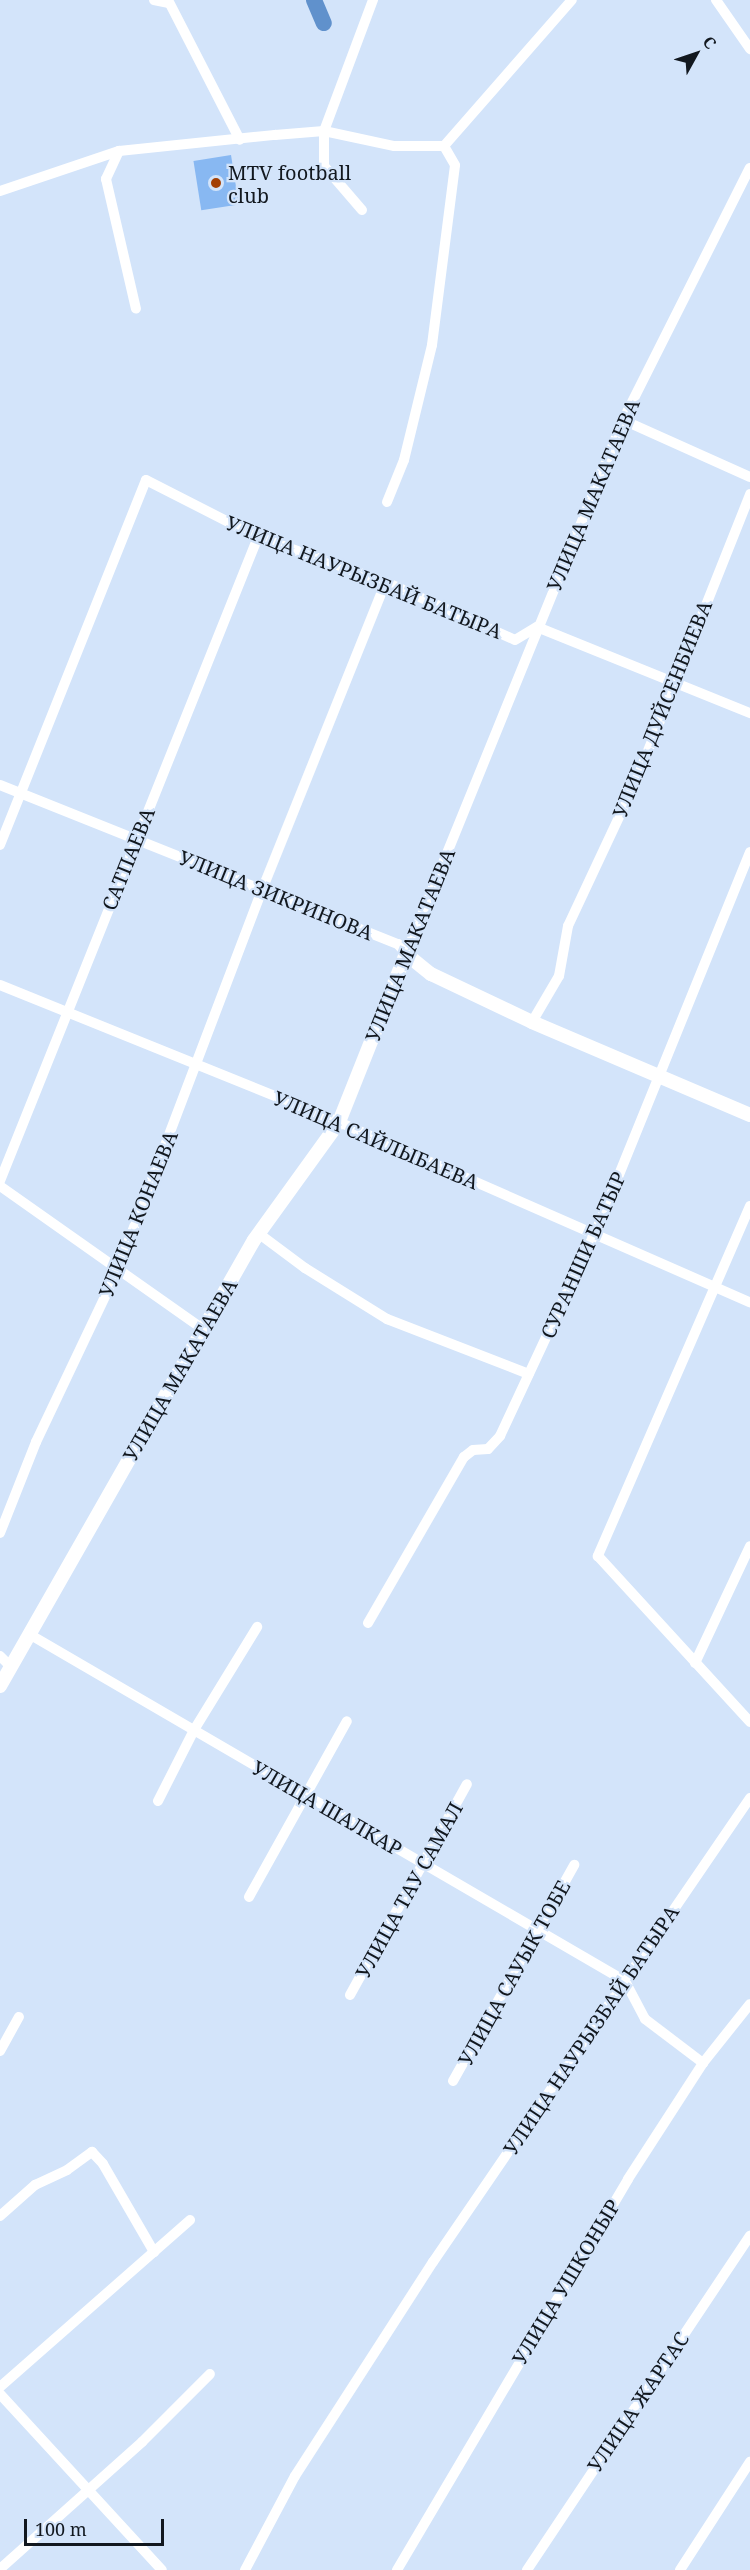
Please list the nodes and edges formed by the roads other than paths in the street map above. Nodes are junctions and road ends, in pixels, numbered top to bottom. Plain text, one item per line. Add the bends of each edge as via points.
1 (154, 0) edge
2 (374, 0) edge
3 (572, 0) edge
4 (716, 0) edge
5 (168, 1) edge
6 (750, 49) edge
7 (324, 131) junction
8 (240, 140) junction
9 (444, 146) junction
10 (119, 152) junction
11 (750, 168) edge
12 (0, 191) edge
13 (362, 210) dead end
14 (136, 309) dead end
15 (623, 420) junction
16 (750, 477) edge
17 (750, 494) edge
18 (387, 502) dead end
19 (258, 537) junction
20 (386, 582) junction
21 (537, 627) junction
22 (675, 682) junction
23 (750, 713) edge
24 (0, 785) edge
25 (23, 794) junction
26 (136, 839) junction
27 (0, 845) edge
28 (750, 852) edge
29 (262, 890) junction
30 (406, 954) junction
31 (0, 985) edge
32 (67, 1014) junction
33 (532, 1022) junction
34 (198, 1066) junction
35 (659, 1076) junction
36 (750, 1115) edge
37 (339, 1122) junction
38 (0, 1181) edge
39 (0, 1186) edge
40 (750, 1206) edge
41 (258, 1233) junction
42 (593, 1235) junction
43 (118, 1269) junction
44 (715, 1286) junction
45 (750, 1302) edge
46 (203, 1329) junction
47 (529, 1374) junction
48 (0, 1533) edge
49 (750, 1546) edge
50 (368, 1623) dead end
51 (257, 1627) dead end
52 (29, 1634) junction
53 (0, 1656) edge
54 (695, 1663) junction
55 (11, 1667) junction
56 (0, 1686) edge
57 (347, 1721) dead end
58 (750, 1722) edge
59 (194, 1730) junction
60 (467, 1784) dead end
61 (306, 1796) junction
62 (750, 1798) edge
63 (158, 1801) dead end
64 (422, 1864) junction
65 (574, 1865) dead end
66 (249, 1897) dead end
67 (535, 1930) junction
68 (625, 1981) junction
69 (350, 1995) dead end
70 (750, 2004) edge
71 (19, 2017) dead end
72 (0, 2050) edge
73 (704, 2063) junction
74 (453, 2082) dead end
75 (0, 2216) edge
76 (190, 2220) dead end
77 (750, 2235) edge
78 (154, 2252) junction
79 (210, 2374) dead end
80 (0, 2386) edge
81 (0, 2394) edge
82 (750, 2462) edge
83 (86, 2490) junction
84 (685, 2568) edge
85 (0, 2569) edge
86 (162, 2570) edge
87 (245, 2570) edge
88 (397, 2570) edge
89 (527, 2570) edge

1 - 5 street
2 - 7 street
3 - 9 street
4 - 6 street
5 - 8 street
7 - 8 street
7 - 9 street via 394,146
7 - 13 street via 324,166
8 - 10 street
9 - 18 street via 455,165 432,345 404,460
10 - 12 street
10 - 14 street via 106,179
11 - 15 street, УЛИЦА МАКАТАЕВА
15 - 16 street
15 - 21 street, УЛИЦА МАКАТАЕВА
17 - 22 street, УЛИЦА ДУЙСЕНБИЕВА
19 - 20 street, УЛИЦА НАУРЫЗБАЙ БАТЫРА
19 - 25 street, УЛИЦА НАУРЫЗБАЙ БАТЫРА via 146,480
19 - 26 street, САТПАЕВА
20 - 21 street, УЛИЦА НАУРЫЗБАЙ БАТЫРА via 515,640
20 - 29 street, УЛИЦА КОНАЕВА
21 - 22 street
21 - 30 street, УЛИЦА МАКАТАЕВА
22 - 23 street
22 - 33 street, УЛИЦА ДУЙСЕНБИЕВА via 636,781 568,926 559,976
24 - 25 street, УЛИЦА ЗИКРИНОВА
25 - 26 street, УЛИЦА ЗИКРИНОВА
25 - 27 street
26 - 29 street, УЛИЦА ЗИКРИНОВА
26 - 32 street, САТПАЕВА
28 - 35 street, СУРАНШИ БАТЫР
29 - 30 street, УЛИЦА ЗИКРИНОВА via 399,944
29 - 34 street, УЛИЦА КОНАЕВА
30 - 33 street, УЛИЦА ЗИКРИНОВА via 431,974
30 - 37 street, УЛИЦА МАКАТАЕВА
31 - 32 street, УЛИЦА САЙЛЫБАЕВА
32 - 34 street, УЛИЦА САЙЛЫБАЕВА
32 - 38 street, САТПАЕВА
33 - 35 street, УЛИЦА ЗИКРИНОВА
34 - 37 street, УЛИЦА САЙЛЫБАЕВА
34 - 43 street, УЛИЦА КОНАЕВА
35 - 36 street, УЛИЦА ЗИКРИНОВА
35 - 42 street, СУРАНШИ БАТЫР
37 - 41 street, УЛИЦА МАКАТАЕВА
37 - 42 street, УЛИЦА САЙЛЫБАЕВА
39 - 43 street
40 - 44 street
41 - 46 street, УЛИЦА МАКАТАЕВА
41 - 47 street via 305,1268 387,1319
42 - 44 street, УЛИЦА САЙЛЫБАЕВА
42 - 47 street, СУРАНШИ БАТЫР
43 - 46 street
43 - 48 street, УЛИЦА КОНАЕВА via 36,1442
44 - 45 street, УЛИЦА САЙЛЫБАЕВА
44 - 54 street via 598,1556
46 - 52 street, УЛИЦА МАКАТАЕВА
47 - 50 street, СУРАНШИ БАТЫР via 495,1443 468,1453 457,1468
49 - 54 street
51 - 59 street
52 - 55 street, УЛИЦА МАКАТАЕВА
52 - 59 street, УЛИЦА ШАЛКАР
53 - 55 street
54 - 58 street
55 - 56 street, УЛИЦА МАКАТАЕВА
57 - 61 street
59 - 61 street, УЛИЦА ШАЛКАР
59 - 63 street
60 - 64 street, УЛИЦА ТАУ САМАЛ
61 - 64 street, УЛИЦА ШАЛКАР
61 - 66 street
62 - 68 street, УЛИЦА НАУРЫЗБАЙ БАТЫРА
64 - 67 street, УЛИЦА ШАЛКАР
64 - 69 street, УЛИЦА ТАУ САМАЛ
65 - 67 street, УЛИЦА САУЫК ТОБЕ
67 - 68 street, УЛИЦА ШАЛКАР
67 - 74 street, УЛИЦА САУЫК ТОБЕ
68 - 73 street via 645,2019
68 - 87 street, УЛИЦА НАУРЫЗБАЙ БАТЫРА via 433,2262 295,2476
70 - 73 street, УЛИЦА УШКОНЫР
71 - 72 street
73 - 88 street, УЛИЦА УШКОНЫР via 628,2179
75 - 78 street via 35,2185 67,2170 92,2152 103,2164
76 - 78 street
77 - 89 street, УЛИЦА ЖАРТАС
78 - 80 street
79 - 83 street via 142,2442
81 - 83 street
82 - 84 street
83 - 85 street
83 - 86 street

